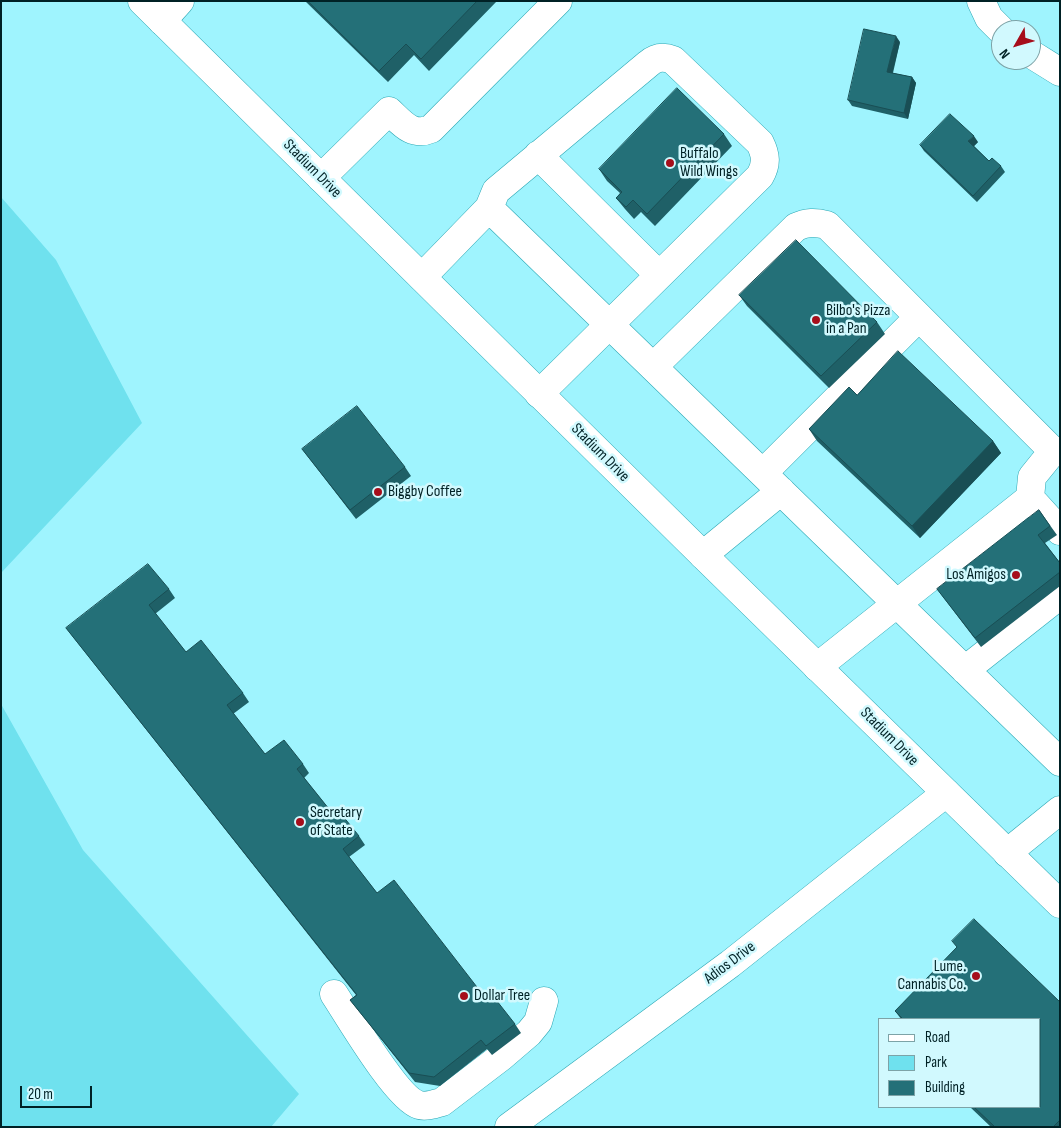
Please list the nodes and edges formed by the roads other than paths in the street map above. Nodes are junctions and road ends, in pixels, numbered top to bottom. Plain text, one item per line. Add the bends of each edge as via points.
1 (142, 1) edge
2 (180, 1) edge
3 (558, 1) edge
4 (981, 1) edge
5 (991, 20) edge
6 (162, 21) junction
7 (1041, 60) edge
8 (1060, 72) edge
9 (538, 155) junction
10 (321, 178) junction
11 (490, 208) junction
12 (660, 274) junction
13 (422, 277) junction
14 (920, 317) junction
15 (609, 324) junction
16 (653, 368) junction
17 (539, 394) junction
18 (1056, 451) edge
19 (772, 482) junction
20 (1030, 498) junction
21 (1060, 531) edge
22 (703, 555) junction
23 (1060, 595) edge
24 (897, 603) junction
25 (817, 667) junction
26 (965, 670) junction
27 (1060, 762) edge
28 (946, 794) junction
29 (1060, 810) edge
30 (1007, 853) junction
31 (1060, 904) edge
32 (334, 994) dead end
33 (544, 1001) dead end
34 (509, 1127) edge

1 - 6 main road, Stadium Drive
2 - 6 main road
3 - 10 main road via 431,128 422,132 412,131 389,112
4 - 5 main road
6 - 10 main road, Stadium Drive
7 - 8 main road
9 - 11 main road via 496,191
9 - 12 main road
9 - 12 main road via 654,59 661,57 673,60 760,143 766,163 760,176
10 - 13 main road, Stadium Drive
11 - 13 main road
11 - 15 main road
12 - 15 main road
13 - 17 main road, Stadium Drive
14 - 16 main road via 827,225 805,223 796,227
14 - 18 main road
14 - 19 main road
15 - 16 main road
15 - 17 main road
16 - 19 main road
17 - 22 main road, Stadium Drive
18 - 20 main road via 1032,477
19 - 22 main road
19 - 24 main road
20 - 21 main road
20 - 24 main road
22 - 25 main road, Stadium Drive
23 - 26 main road
24 - 25 main road
24 - 26 main road
25 - 28 main road, Stadium Drive
26 - 27 main road
28 - 30 main road, Stadium Drive
28 - 34 main road, Adios Drive via 730,964
29 - 30 main road
30 - 31 main road, Stadium Drive
32 - 33 main road via 372,1054 397,1086 418,1105 442,1102 501,1057 538,1022

